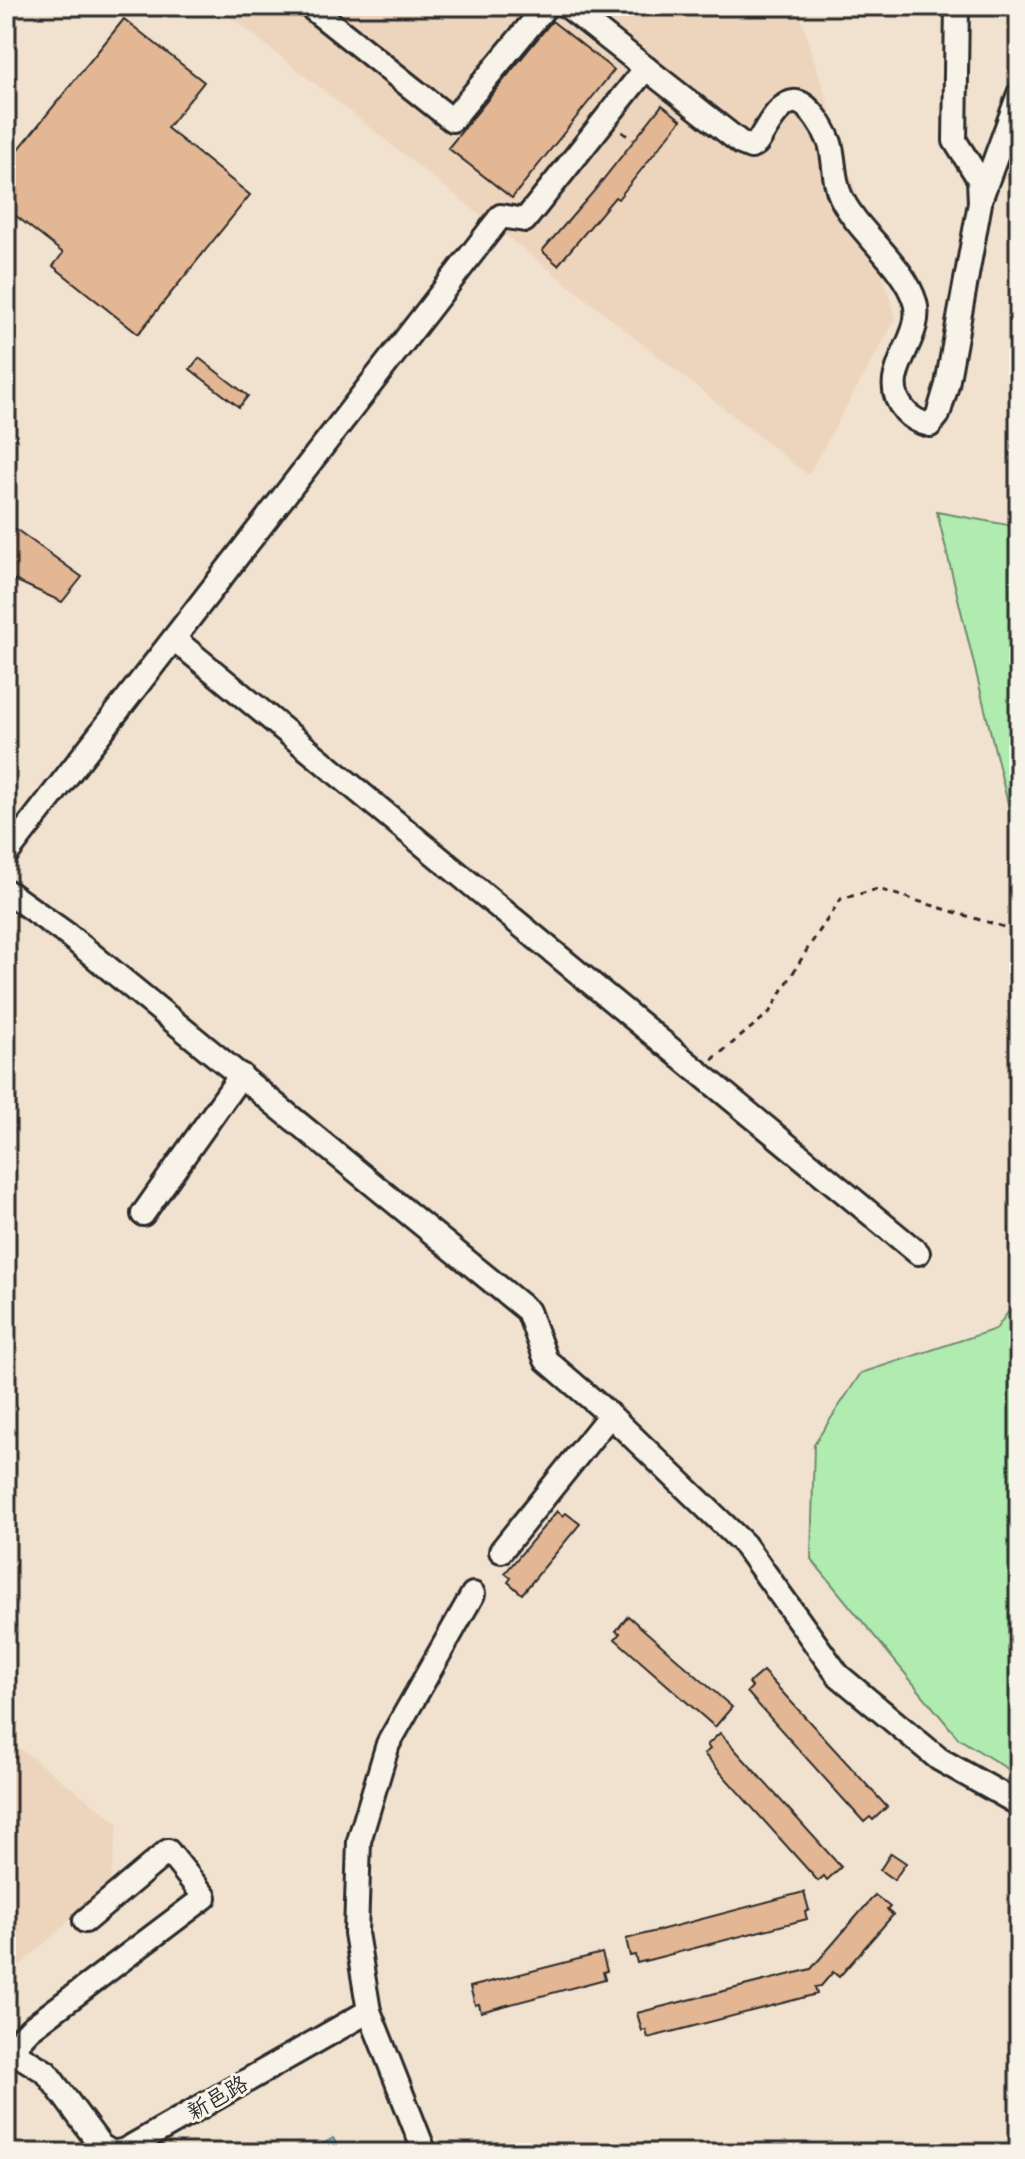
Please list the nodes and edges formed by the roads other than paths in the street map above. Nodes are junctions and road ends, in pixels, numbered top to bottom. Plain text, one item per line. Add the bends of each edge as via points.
1 (309, 6) edge
2 (546, 6) edge
3 (567, 6) edge
4 (957, 6) edge
5 (646, 68) junction
6 (1019, 94) edge
7 (980, 200) junction
8 (174, 639) junction
9 (6, 855) edge
10 (6, 891) edge
11 (241, 1075) junction
12 (143, 1214) dead end
13 (918, 1253) dead end
14 (610, 1415) junction
15 (501, 1551) dead end
16 (473, 1594) dead end
17 (1019, 1804) edge
18 (85, 1921) dead end
19 (369, 2011) junction
20 (8, 2050) edge
21 (425, 2153) edge

1 - 2 street via 452,120
3 - 5 street
4 - 7 street via 955,141 979,179
5 - 7 street via 751,147 785,103 803,104 814,116 830,143 840,196 915,303 912,332 893,386 897,402 920,423 930,425 936,418 947,385
5 - 8 street via 525,220 501,216
6 - 7 street
8 - 9 street
8 - 13 street
10 - 11 street
11 - 12 street
11 - 14 street via 528,1311 546,1360
14 - 15 street
14 - 17 street via 744,1544 838,1675 939,1759
16 - 19 street via 388,1744 359,1841 356,1933
18 - 20 street via 168,1851 205,1897
19 - 20 street, 新邑路 via 113,2153 101,2146 46,2072
19 - 21 street

